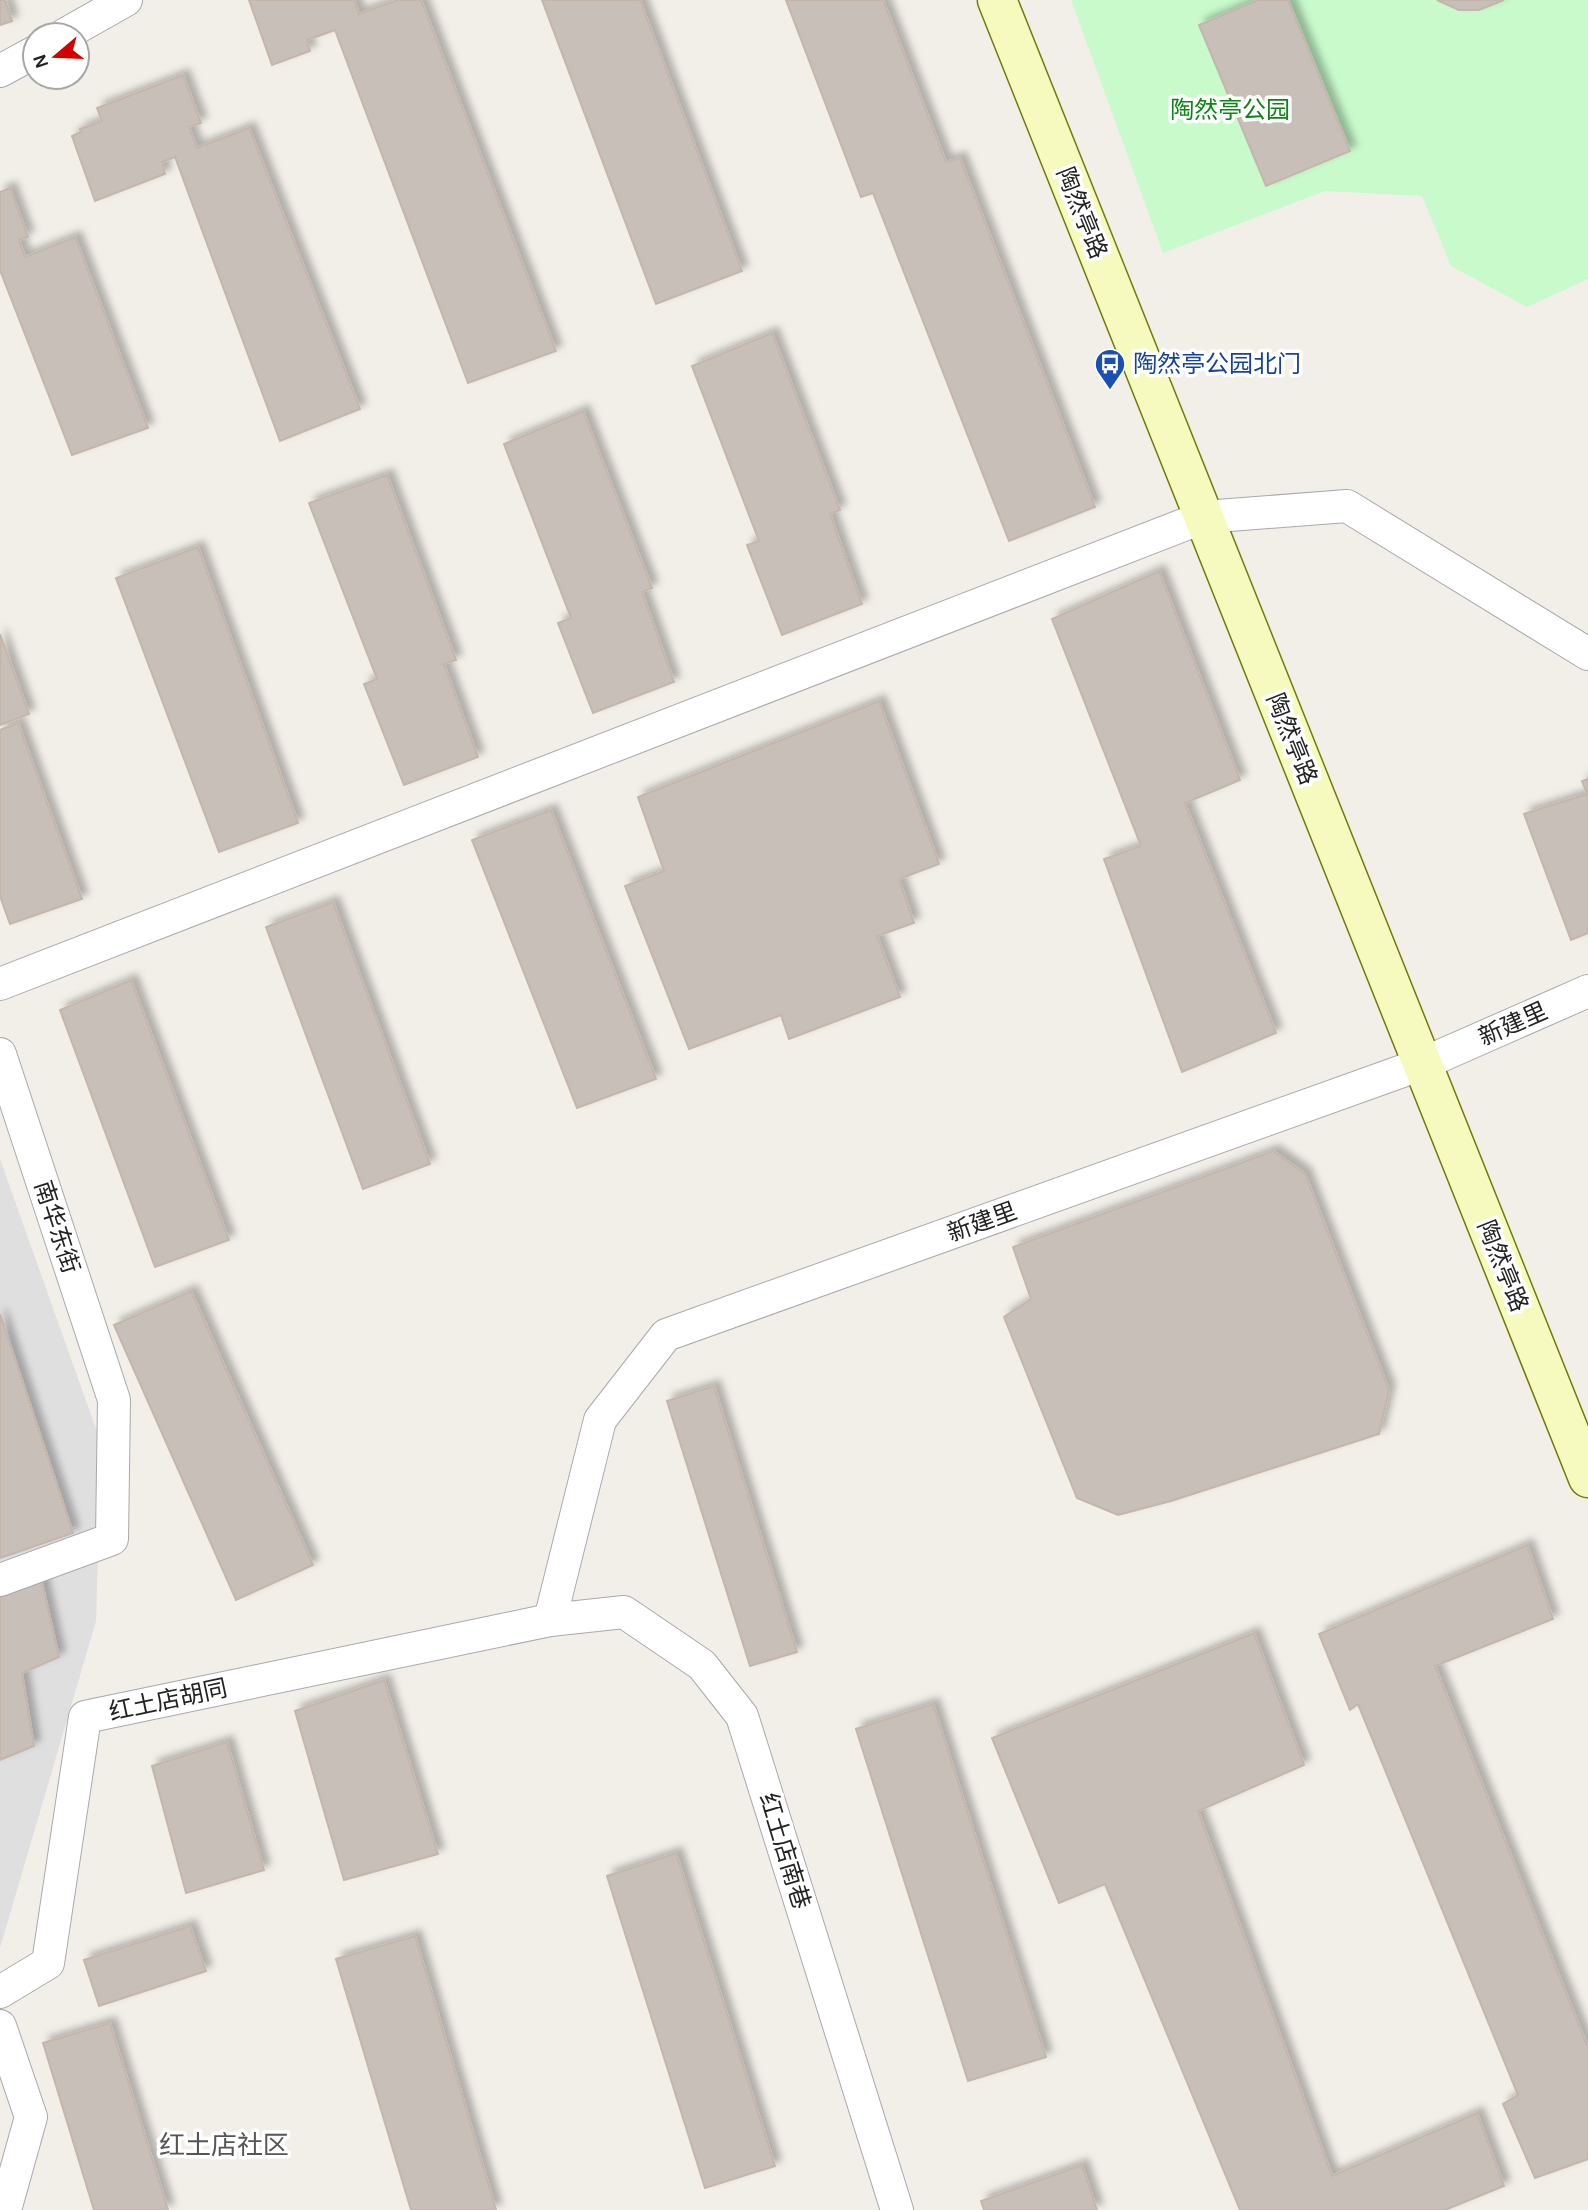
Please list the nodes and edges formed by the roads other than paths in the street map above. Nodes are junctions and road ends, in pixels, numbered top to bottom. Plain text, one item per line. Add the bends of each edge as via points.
1 (126, 0) edge
2 (997, 0) edge
3 (89, 21) edge
4 (21, 59) edge
5 (0, 71) edge
6 (1203, 517) junction
7 (1588, 654) edge
8 (0, 984) edge
9 (1588, 991) edge
10 (0, 1054) edge
11 (1422, 1064) junction
12 (1588, 1478) edge
13 (0, 1580) edge
14 (550, 1620) junction
15 (0, 1992) edge
16 (0, 2026) edge
17 (5, 2210) edge
18 (897, 2210) edge

1 - 3 street
2 - 6 main road, 陶然亭路
4 - 5 street
6 - 7 street via 1348,506
6 - 8 street
6 - 11 main road, 陶然亭路
9 - 11 street, 新建里
10 - 13 street, 南华东街 via 114,1400 112,1539
11 - 12 main road, 陶然亭路
11 - 14 street, 新建里 via 666,1335 600,1420
14 - 15 street, 红土店胡同 via 85,1717 48,1963
14 - 18 street, 红土店南巷 via 624,1612 702,1665 742,1716
16 - 17 street via 31,2118

